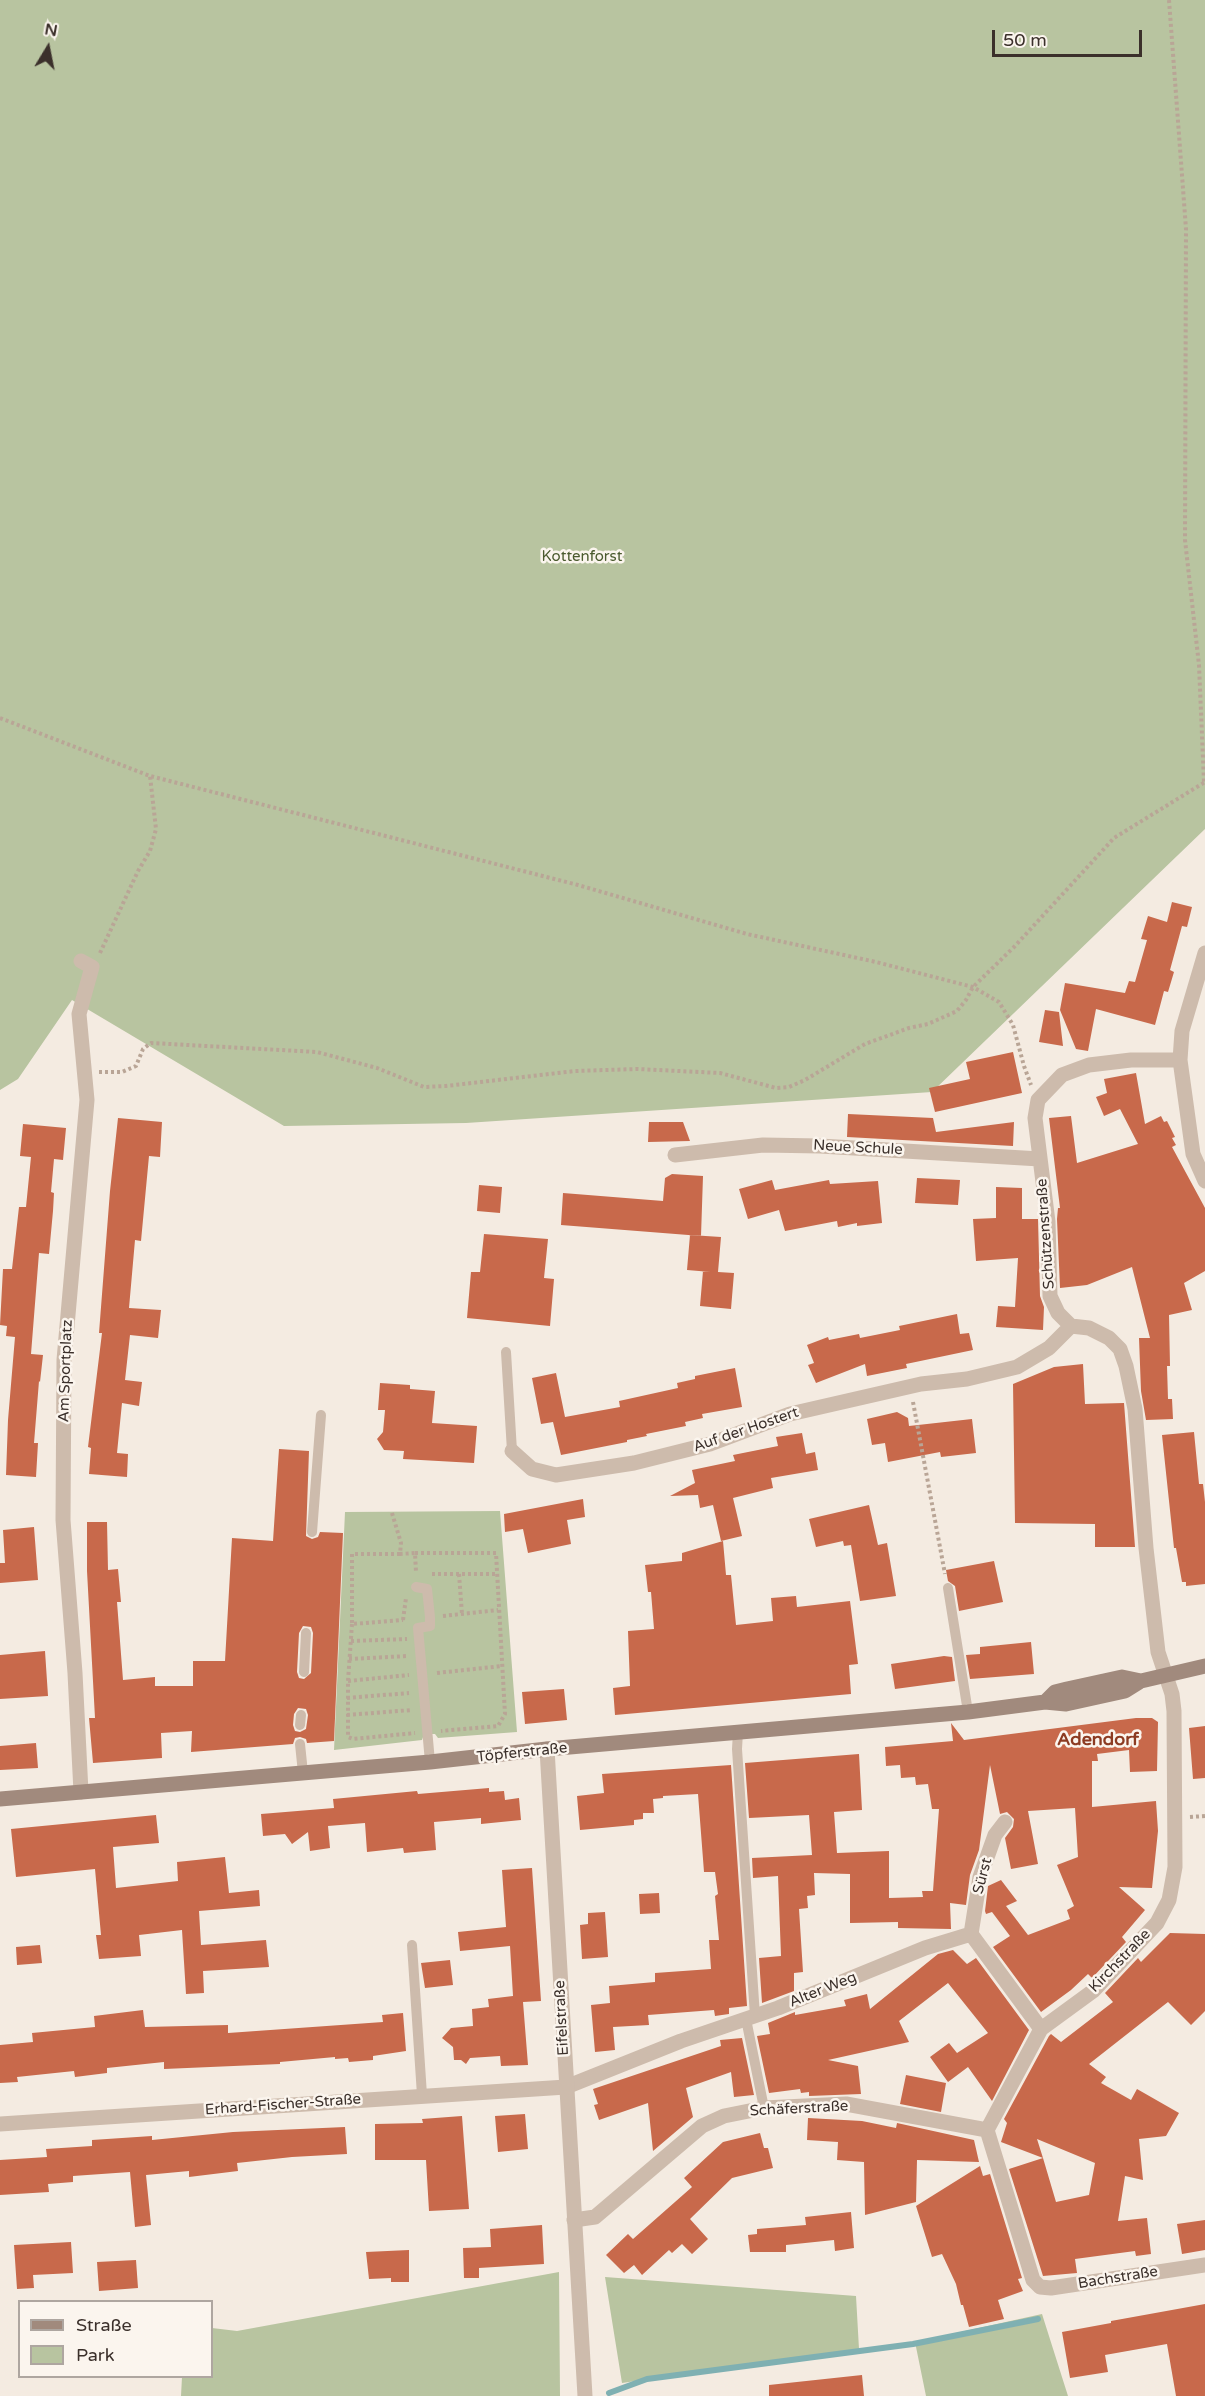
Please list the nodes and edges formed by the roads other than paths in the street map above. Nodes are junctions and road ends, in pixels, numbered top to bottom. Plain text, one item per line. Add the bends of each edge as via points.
1 (1205, 953) edge
2 (86, 964) road end
3 (1180, 1060) junction
4 (675, 1155) dead end
5 (1040, 1159) junction
6 (1205, 1181) edge
7 (1071, 1326) junction
8 (506, 1352) dead end
9 (321, 1415) dead end
10 (512, 1451) joint
11 (312, 1532) dead end
12 (416, 1587) road end
13 (948, 1588) road end
14 (306, 1634) dead end
15 (1205, 1666) edge
16 (304, 1672) dead end
17 (1165, 1676) junction
18 (968, 1712) junction
19 (738, 1732) junction
20 (300, 1744) dead end
21 (547, 1749) junction
22 (430, 1762) junction
23 (303, 1773) junction
24 (81, 1792) junction
25 (0, 1799) edge
26 (1005, 1822) dead end
27 (971, 1934) junction
28 (412, 1945) dead end
29 (751, 2018) junction
30 (1041, 2029) junction
31 (566, 2087) junction
32 (422, 2095) junction
33 (764, 2108) junction
34 (0, 2124) edge
35 (987, 2130) junction
36 (574, 2220) junction
37 (1205, 2265) edge
38 (585, 2396) edge

1 - 3 street via 1182,1031
2 - 24 street, Am Sportplatz via 79,1014 87,1100 64,1360 63,1520
3 - 5 street, Schützenstraße via 1089,1065 1062,1075 1038,1100 1035,1118
3 - 6 street via 1193,1154
4 - 5 street, Neue Schule via 763,1145
5 - 7 street, Schützenstraße via 1048,1222 1050,1296 1058,1313
7 - 10 street, Auf der Hostert via 1049,1348 1017,1367 790,1414 710,1444 634,1463 556,1475 532,1469
7 - 17 street via 1089,1328 1109,1338 1120,1349 1126,1366 1139,1446 1158,1652
8 - 10 lane, Auf der Hostert
9 - 11 lane
12 - 22 lane via 427,1589 430,1617 430,1626 414,1628 425,1692
13 - 18 lane
14 - 16 lane
15 - 17 main road, Töpferstraße
17 - 18 main road, Töpferstraße via 1141,1681 1122,1677 1055,1692 1045,1702
17 - 30 street, Kirchstraße via 1174,1711 1174,1867 1168,1900 1156,1923 1093,1991
18 - 19 main road, Töpferstraße
19 - 21 main road, Töpferstraße
19 - 29 lane
20 - 23 lane
21 - 22 main road, Töpferstraße
21 - 31 street, Eifelstraße
22 - 23 main road, Töpferstraße
23 - 24 main road, Töpferstraße
24 - 25 main road, Töpferstraße
26 - 27 street, Sürst via 995,1835 980,1877
27 - 29 street, Alter Weg via 925,1948
27 - 30 street
28 - 32 lane
29 - 31 street, Alter Weg
29 - 33 lane
30 - 35 street, Kirchstraße
31 - 32 street, Erhard-Fischer-Straße
31 - 36 street, Eifelstraße
32 - 34 street, Erhard-Fischer-Straße
33 - 35 street, Schäferstraße via 846,2104
33 - 36 street, Schäferstraße via 724,2116 702,2126 595,2217
35 - 37 street, Bachstraße via 1033,2280 1040,2287
36 - 38 street, Eifelstraße

